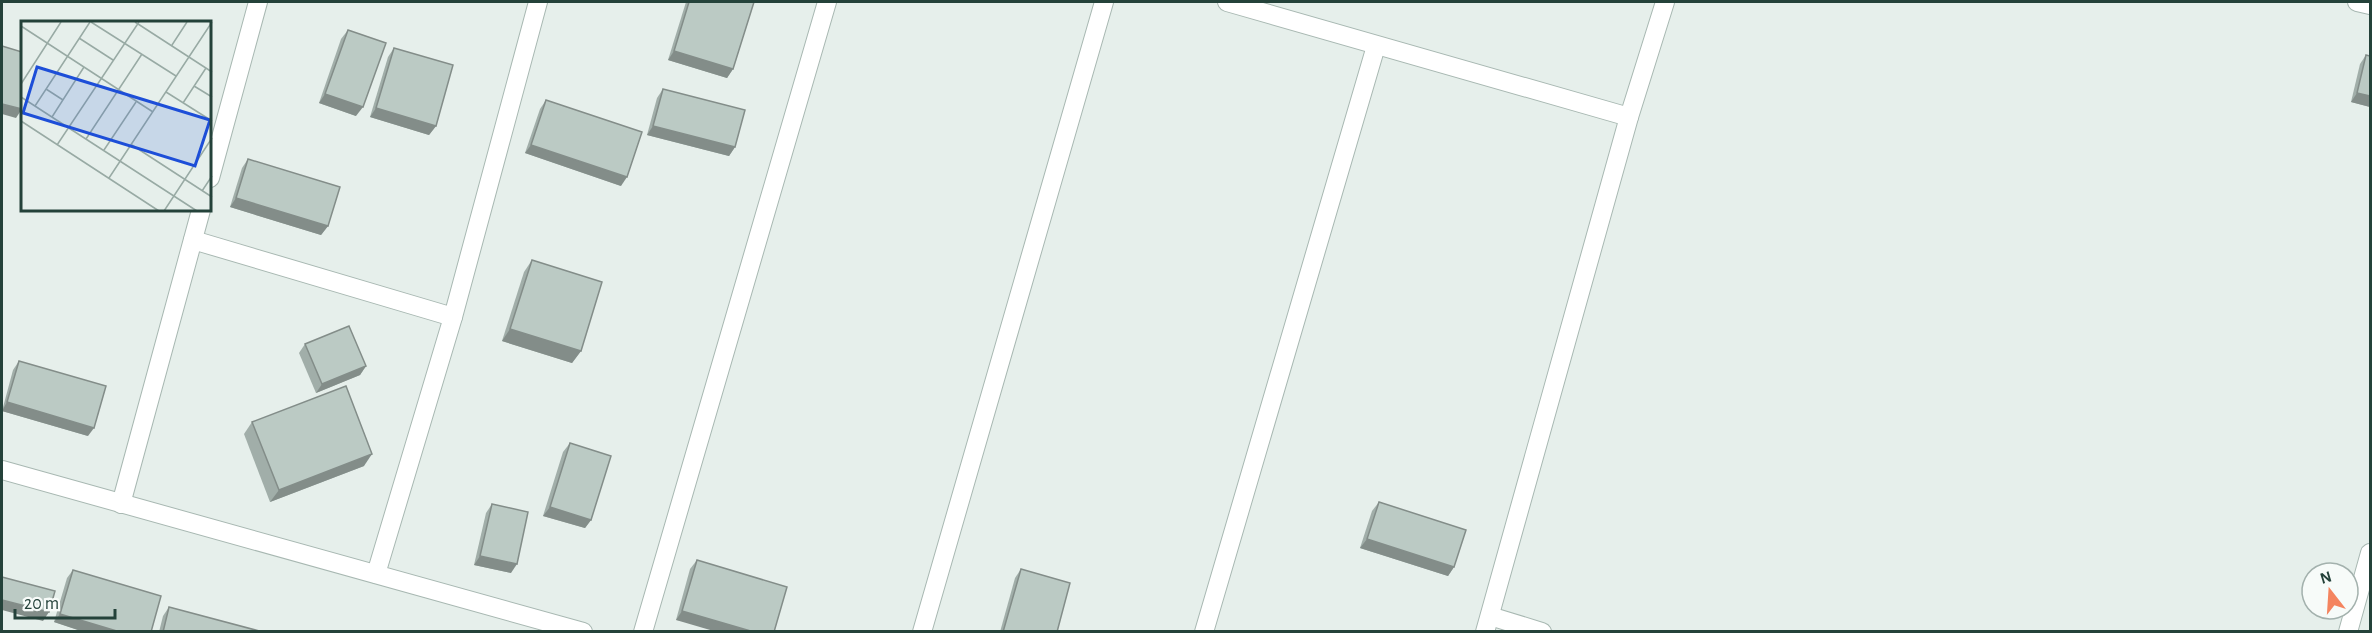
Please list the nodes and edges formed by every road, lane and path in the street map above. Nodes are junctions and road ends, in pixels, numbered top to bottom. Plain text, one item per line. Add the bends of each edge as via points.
1 (258, 2) edge
2 (538, 2) edge
3 (827, 2) edge
4 (1104, 2) edge
5 (1227, 2) edge
6 (1665, 2) edge
7 (2356, 2) edge
8 (2370, 5) edge
9 (1376, 46) junction
10 (1629, 117) junction
11 (212, 171) edge
12 (200, 212) edge
13 (193, 240) junction
14 (453, 317) junction
15 (2, 470) edge
16 (121, 504) junction
17 (2370, 553) edge
18 (376, 574) junction
19 (1488, 624) edge
20 (583, 632) edge
21 (643, 632) edge
22 (922, 632) edge
23 (1204, 632) edge
24 (1542, 632) edge
25 (2348, 632) edge

1 - 11 street
2 - 14 street
3 - 21 street
4 - 22 street
5 - 9 street
6 - 10 street
7 - 8 street
9 - 10 street
9 - 23 street
10 - 19 street
12 - 13 street
13 - 14 street
13 - 16 street
14 - 18 street
15 - 16 street
16 - 18 street
17 - 25 street
18 - 20 street
19 - 24 street

